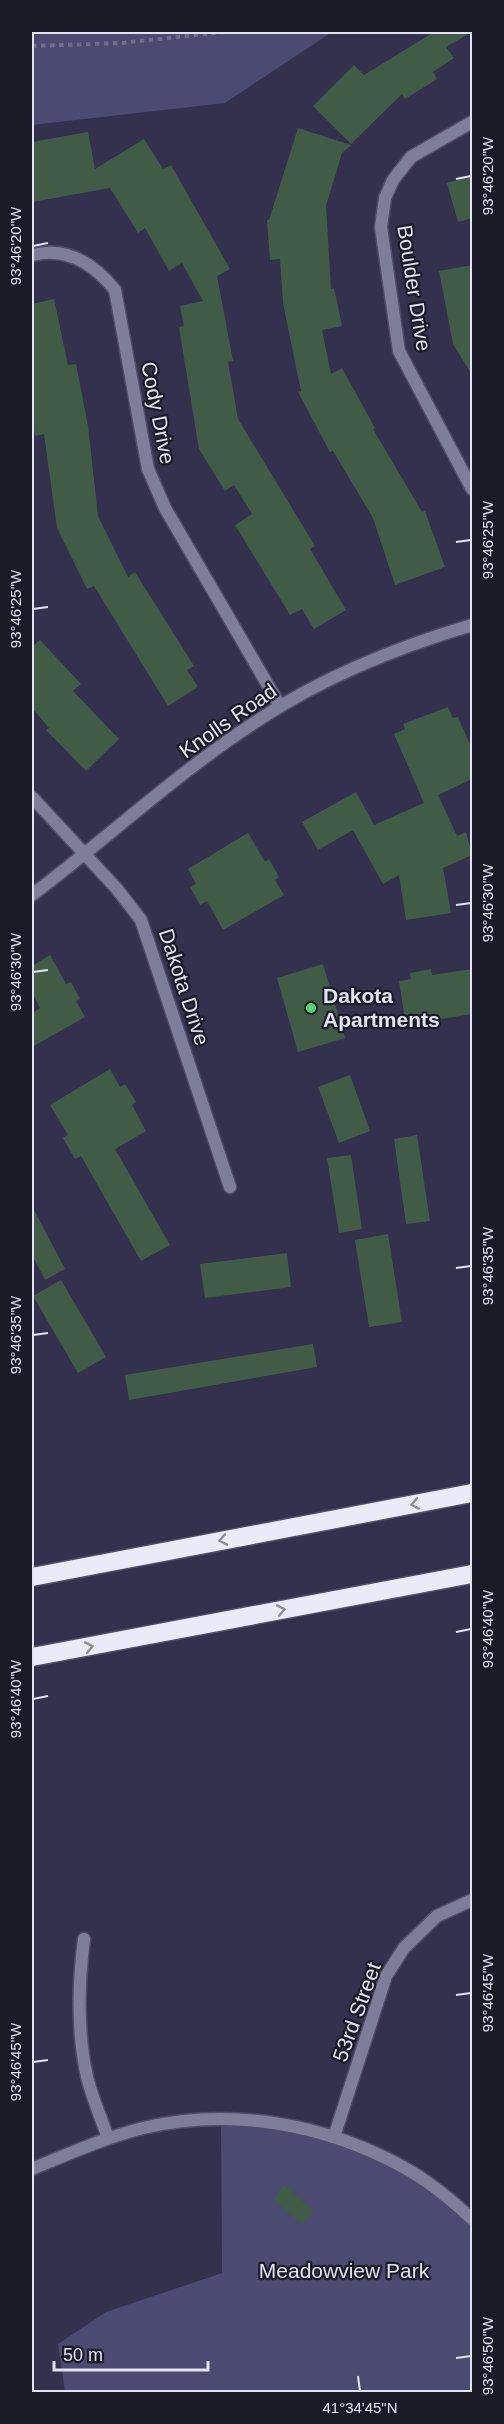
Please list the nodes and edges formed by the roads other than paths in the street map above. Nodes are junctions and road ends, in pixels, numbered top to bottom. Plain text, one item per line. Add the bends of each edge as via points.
1 (472, 122) edge
2 (36, 254) edge
3 (472, 489) edge
4 (472, 625) edge
5 (280, 706) junction
6 (32, 796) edge
7 (85, 855) junction
8 (32, 895) edge
9 (230, 1187) dead end
10 (472, 1493) edge
11 (472, 1574) edge
12 (32, 1577) edge
13 (32, 1658) edge
14 (472, 1900) edge
15 (84, 1940) dead end
16 (334, 2137) junction
17 (108, 2138) junction
18 (32, 2169) edge
19 (472, 2219) edge

1 - 3 street, Boulder Drive via 411,157 389,189 381,227 399,351
2 - 5 street, Cody Drive via 58,252 80,259 100,272 115,290 148,469 165,508
4 - 5 street, Knolls Road via 370,659
5 - 7 street, Knolls Road via 129,816
6 - 7 street, Dakota Drive
7 - 8 street, Knolls Road
7 - 9 street, Dakota Drive via 141,920
10 -> 12 highway
13 -> 11 highway
14 - 16 street, 53rd Street via 437,1916 404,1948 386,1976
15 - 17 street via 80,1974 81,2044
16 - 17 street via 260,2121 221,2120 183,2122
16 - 19 street via 405,2168
17 - 18 street

